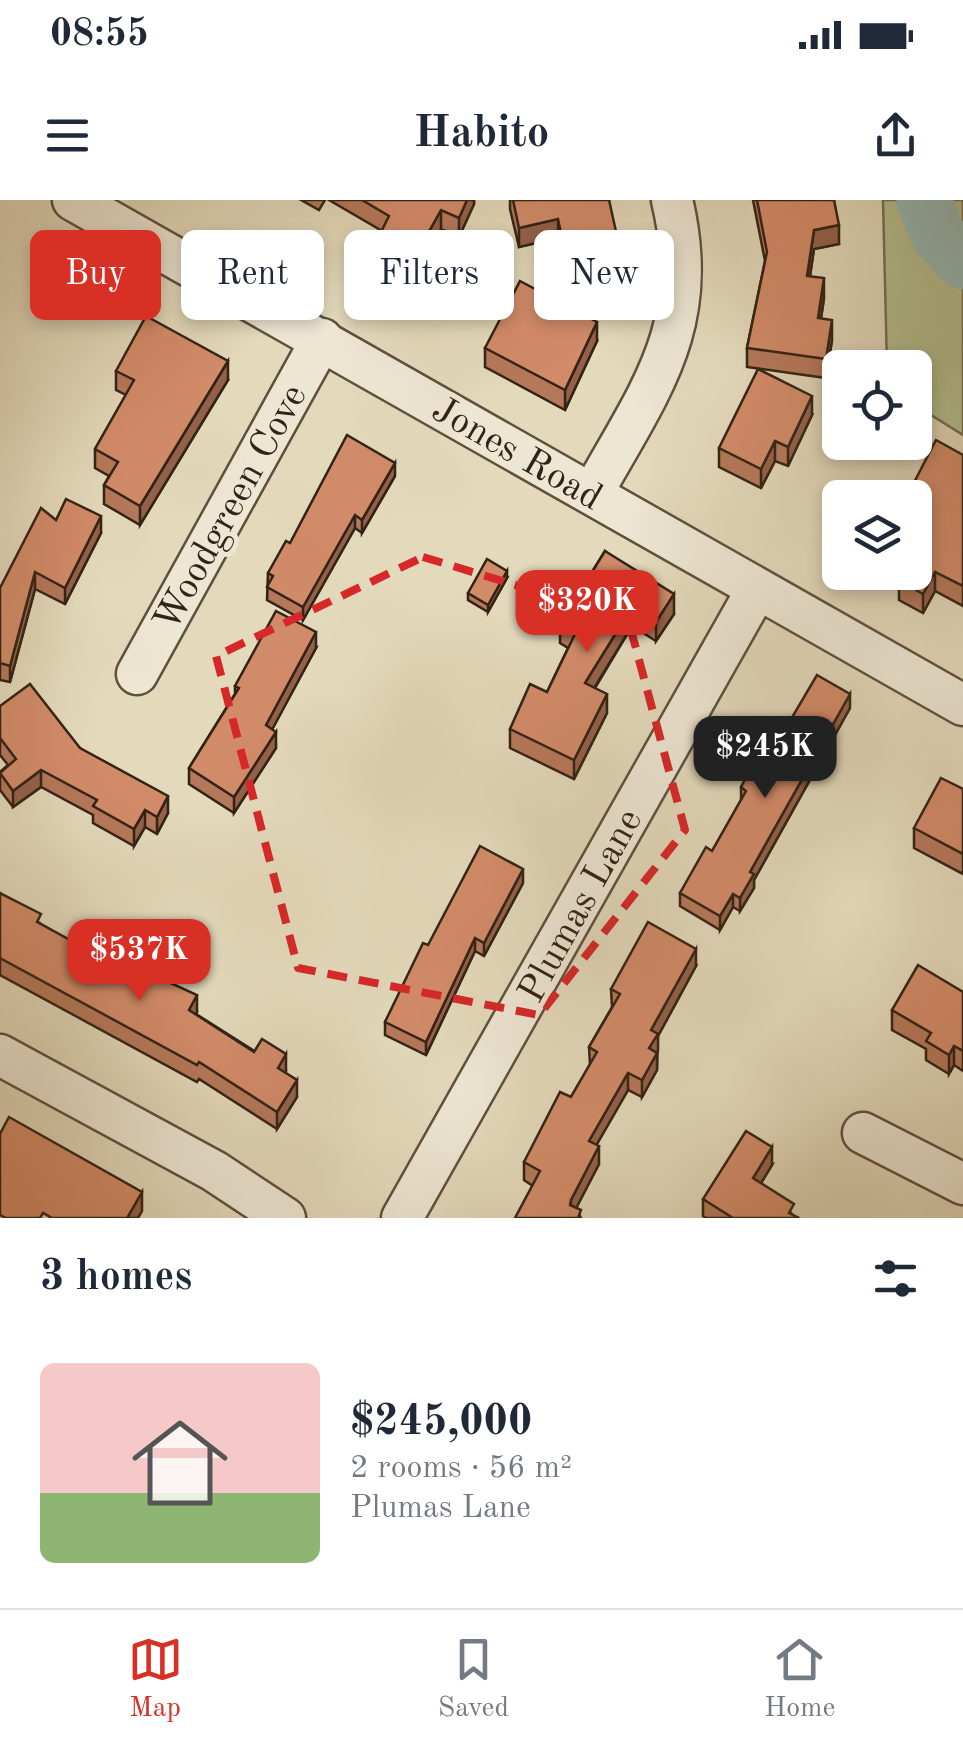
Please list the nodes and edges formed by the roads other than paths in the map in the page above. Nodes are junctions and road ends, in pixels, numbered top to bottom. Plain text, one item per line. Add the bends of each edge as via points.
1 (73, 200) edge
2 (672, 200) edge
3 (322, 340) junction
4 (592, 494) junction
5 (756, 590) junction
6 (137, 674) dead end
7 (963, 706) edge
8 (0, 1055) edge
9 (863, 1133) dead end
10 (963, 1184) edge
11 (285, 1218) edge
12 (402, 1218) edge

1 - 3 street, Jones Road
2 - 4 street via 683,246 676,324 662,368
3 - 4 street, Jones Road
3 - 6 street, Woodgreen Cove
4 - 5 street, Jones Road
5 - 7 street, Jones Road
5 - 12 street, Plumas Lane
8 - 11 street via 214,1171
9 - 10 street

